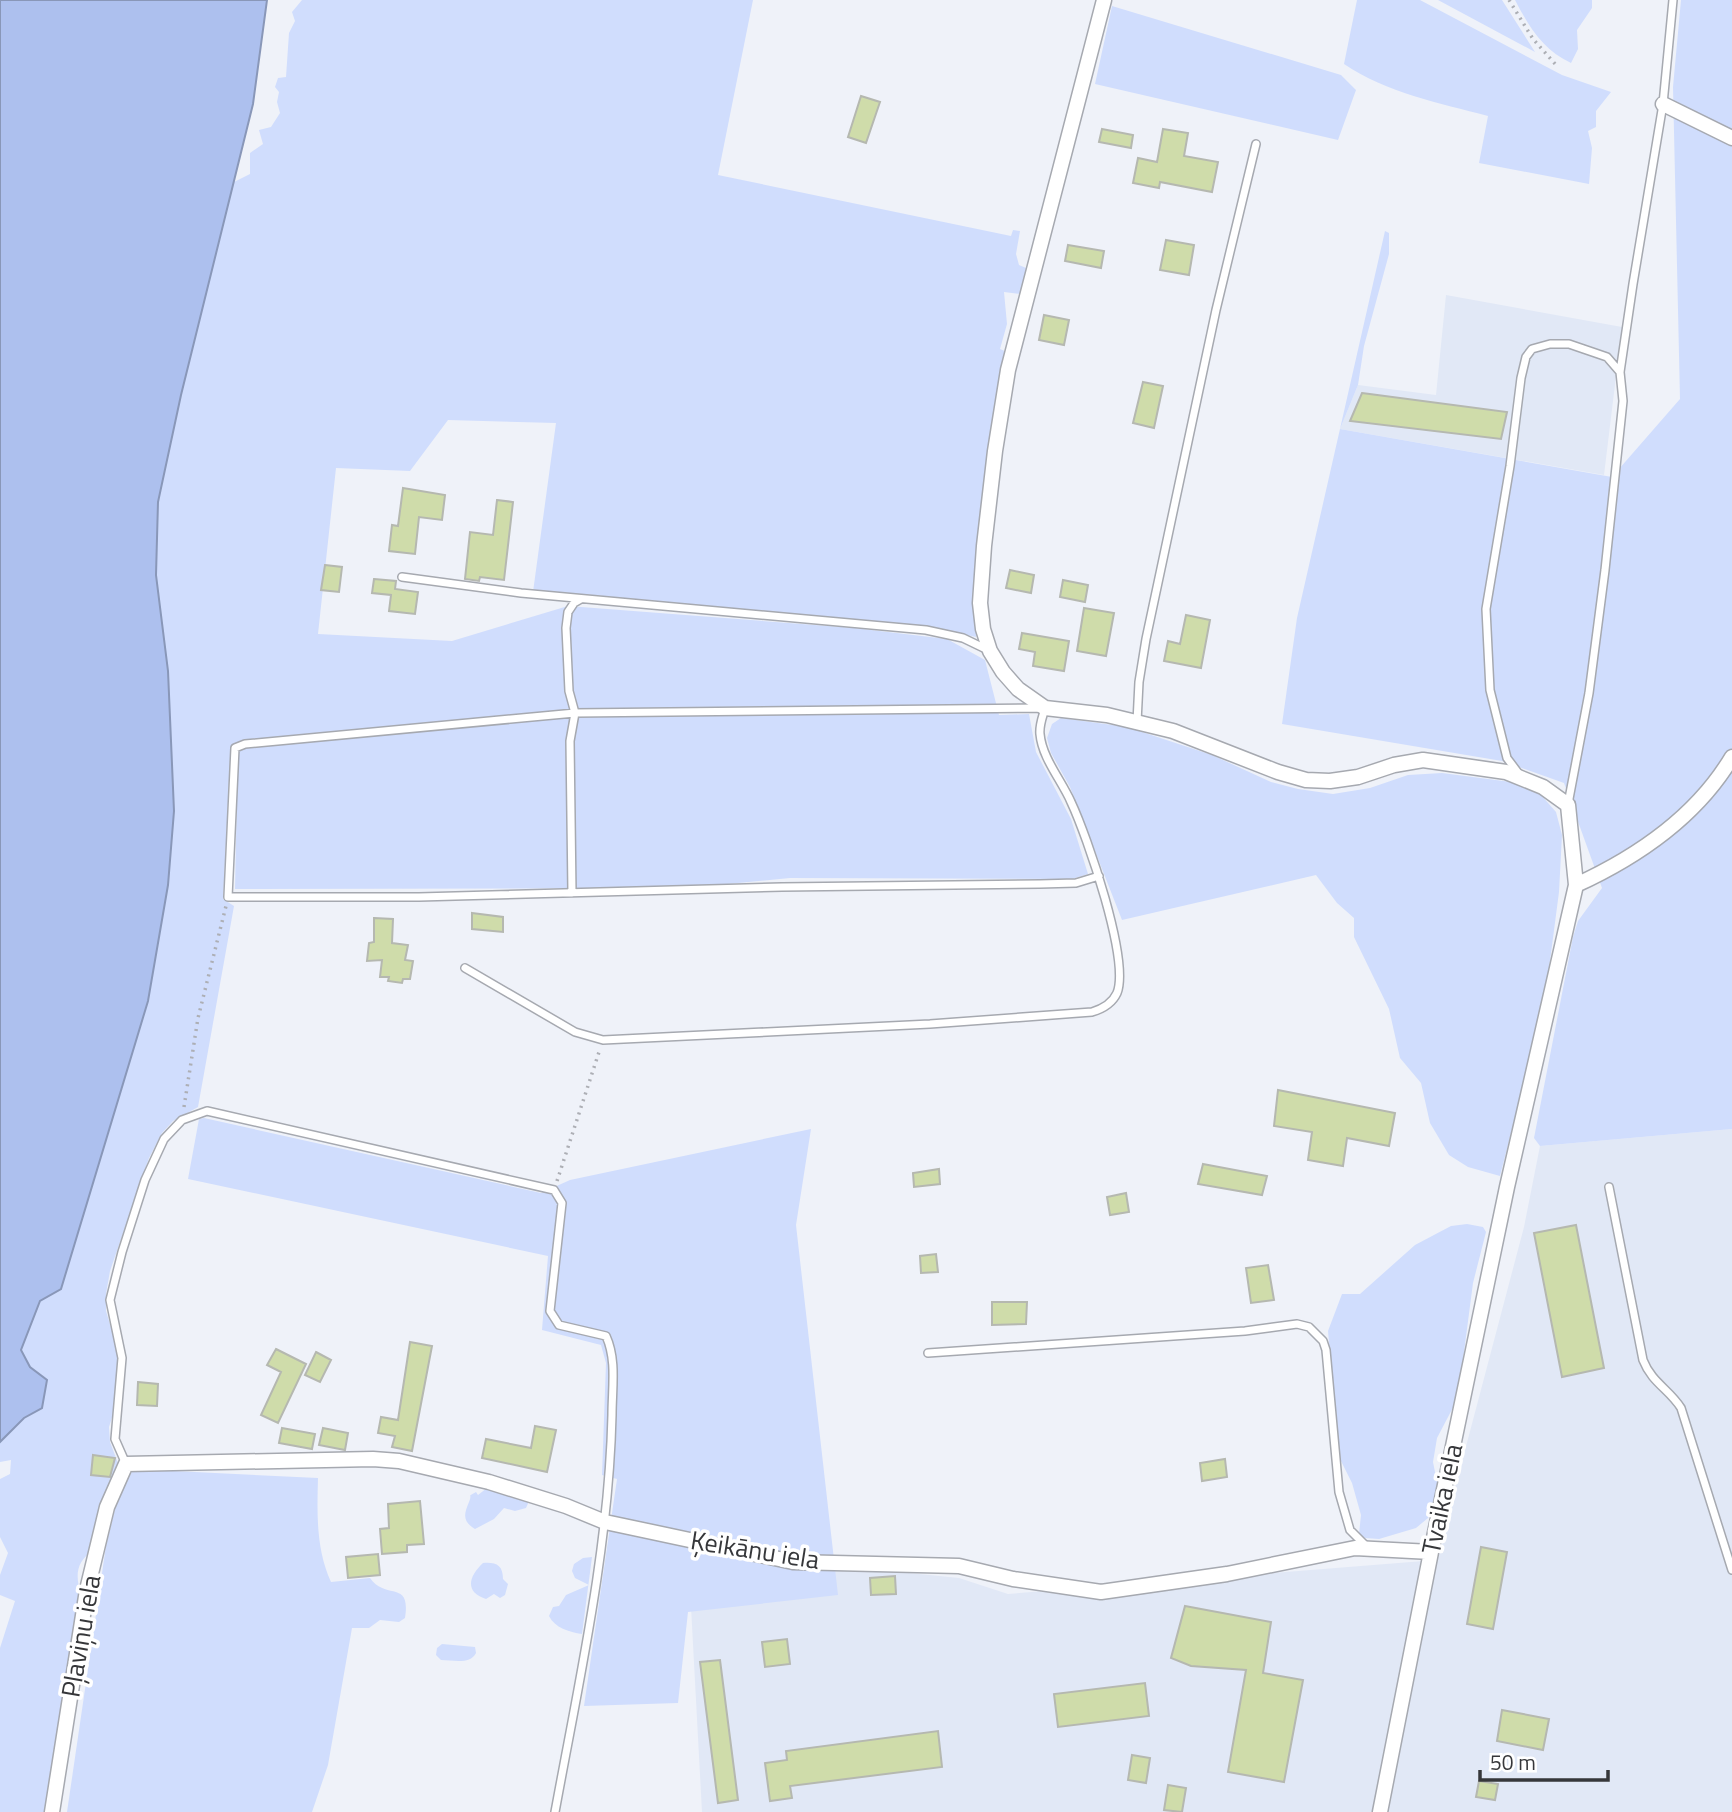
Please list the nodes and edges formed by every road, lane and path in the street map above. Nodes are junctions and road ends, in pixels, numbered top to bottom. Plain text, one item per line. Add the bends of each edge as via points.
1 (1104, 0) edge
2 (1510, 0) edge
3 (1672, 0) edge
4 (1557, 66) dead end
5 (1662, 104) junction
6 (1732, 138) edge
7 (1256, 144) dead end
8 (1620, 372) junction
9 (402, 577) dead end
10 (581, 598) junction
11 (990, 651) junction
12 (1045, 708) junction
13 (575, 713) junction
14 (1137, 722) junction
15 (1732, 757) edge
16 (1521, 778) junction
17 (1568, 805) junction
18 (1099, 876) junction
19 (1576, 885) junction
20 (572, 894) junction
21 (228, 897) junction
22 (465, 968) dead end
23 (603, 1040) junction
24 (182, 1120) junction
25 (1609, 1187) dead end
26 (554, 1190) junction
27 (928, 1353) dead end
28 (126, 1464) junction
29 (605, 1522) junction
30 (1370, 1548) junction
31 (1431, 1552) junction
32 (1732, 1570) edge
33 (52, 1812) edge
34 (555, 1812) edge
35 (1380, 1812) edge

1 - 11 street via 1008,370 984,545 981,603
2 - 4 path via 1533,39
3 - 5 lane
5 - 6 street
5 - 8 lane
7 - 14 lane via 1146,639
8 - 16 lane via 1607,357 1569,344 1550,344 1532,349 1521,378 1486,609 1496,722 1507,758
8 - 17 lane via 1623,401 1605,570
9 - 10 lane
10 - 11 lane via 926,630 963,638
10 - 13 lane via 568,612 566,628 569,691
11 - 12 street via 1018,689
12 - 13 lane
12 - 14 street
12 - 18 lane via 1040,734 1044,751 1072,802
13 - 20 lane via 570,741
13 - 21 lane via 235,748
14 - 16 street via 1306,780 1358,777 1423,760
15 - 19 street via 1721,776 1678,821 1638,852
16 - 17 street
17 - 19 street, Tvaika iela
18 - 20 lane via 1076,883
18 - 23 lane via 1119,978 1116,993 1101,1009 930,1024
19 - 31 street, Tvaika iela
20 - 21 lane
21 - 24 path via 198,1018
22 - 23 lane via 576,1032
23 - 26 path
24 - 26 lane via 207,1111
24 - 28 lane via 163,1139 145,1180 110,1300 122,1358 116,1439
25 - 32 lane via 1643,1360 1651,1378 1681,1408
26 - 29 lane via 562,1203 550,1311 559,1325 606,1336 612,1349
27 - 30 lane via 1297,1324 1309,1327 1326,1350 1334,1457 1345,1520
28 - 29 street, Ķeikānu iela via 399,1461 523,1492
28 - 33 street, Pļaviņu iela via 107,1507 87,1590
29 - 30 street, Ķeikānu iela via 793,1562 959,1566 1101,1592
29 - 34 lane
30 - 31 street, Ķeikānu iela
31 - 35 street, Tvaika iela

